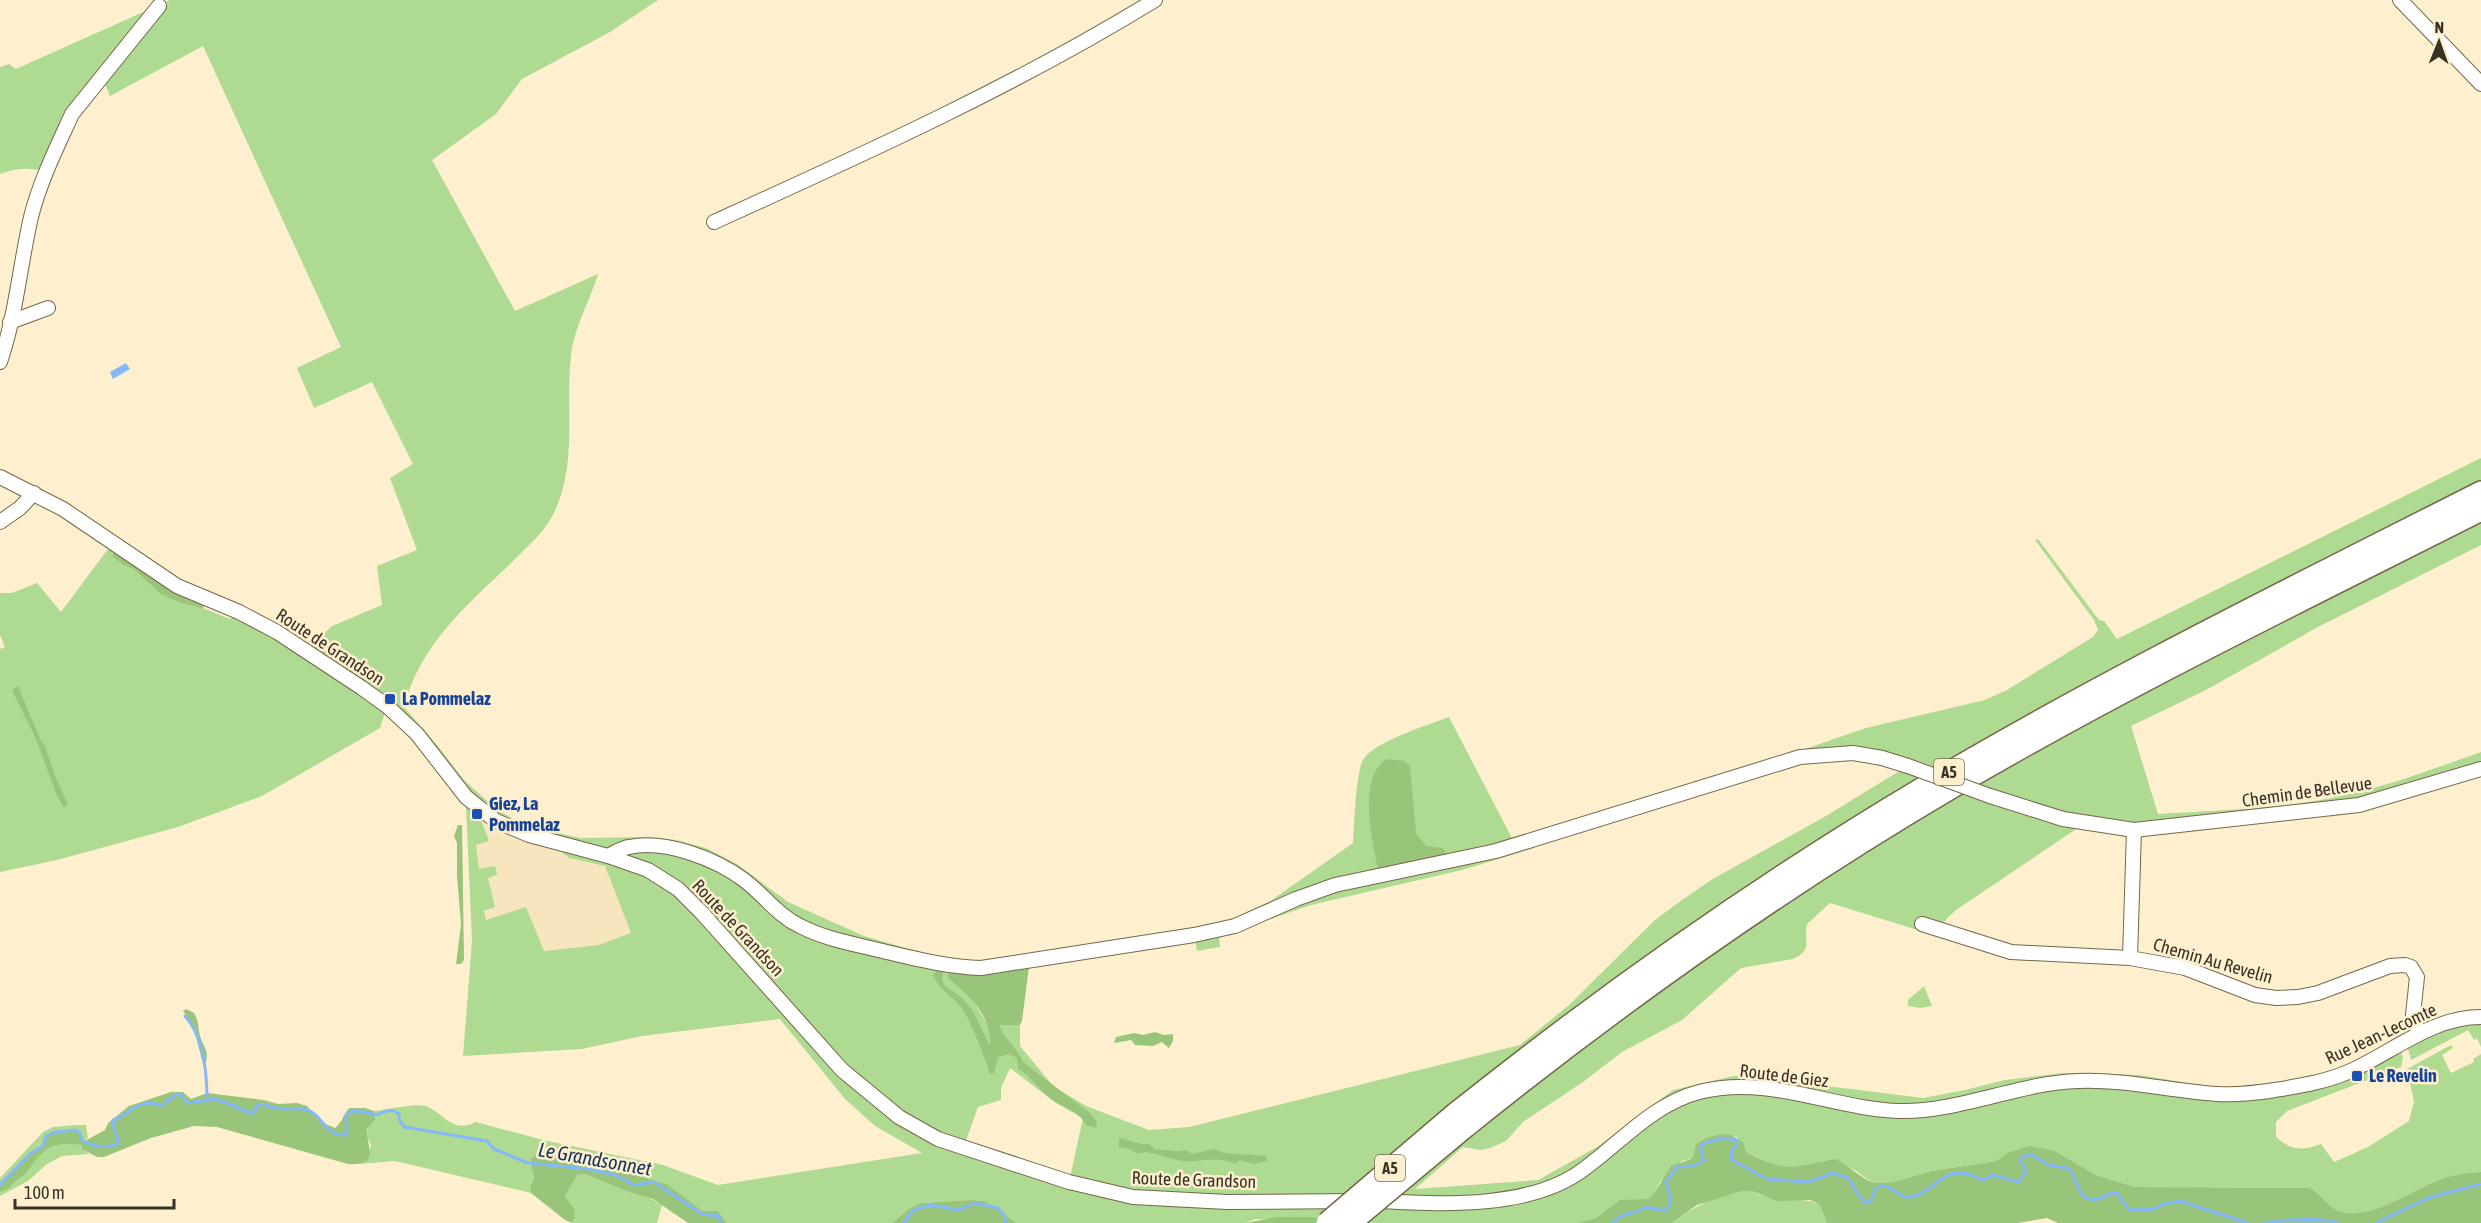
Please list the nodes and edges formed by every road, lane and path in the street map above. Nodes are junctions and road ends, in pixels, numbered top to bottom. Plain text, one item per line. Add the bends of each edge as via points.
1 (1155, 0) edge
2 (2400, 0) edge
3 (159, 6) dead end
4 (2481, 84) edge
5 (714, 222) dead end
6 (48, 308) dead end
7 (10, 322) junction
8 (0, 362) edge
9 (0, 477) edge
10 (2481, 492) edge
11 (34, 493) junction
12 (2481, 510) edge
13 (0, 522) edge
14 (2481, 769) edge
15 (2134, 830) junction
16 (608, 856) junction
17 (1922, 924) dead end
18 (2130, 958) junction
19 (2481, 1017) edge
20 (2419, 1033) junction
21 (2261, 1092) joint
22 (1460, 1121) junction
23 (1294, 1200) joint
24 (1327, 1223) edge
25 (1350, 1223) edge

1 - 5 street via 1099,34 907,134
2 - 4 street
3 - 7 street via 72,114 32,217
6 - 7 street
7 - 8 street
9 - 11 street, Route de Grandson
10 - 22 highway, A5 via 2082,697 1886,810 1683,944 1567,1028
11 - 13 street
11 - 16 street, Route de Grandson via 177,586 278,632 362,688 417,734 466,797 496,821 529,835
12 - 22 highway, A5 via 2150,678 1911,812 1690,957
14 - 15 street, Chemin de Bellevue via 2359,805
15 - 16 street, Chemin de Bellevue, bridge via 2063,819 1882,758 1853,753 1800,757 1496,851 1335,885 1235,926 981,968 921,960 816,933 783,917 746,881 720,864 685,851 628,847
15 - 18 street, Chemin Au Revelin
16 - 23 street, Route de Grandson via 648,870 678,889 842,1070 880,1103 923,1131 997,1160 1133,1197 1227,1202
17 - 18 street via 2011,952
18 - 20 street, Chemin Au Revelin via 2186,968 2255,995 2276,998 2318,993 2390,966 2405,965 2417,977 2413,1015
19 - 20 street, Rue Jean-Lecomte via 2460,1018
20 - 21 street, Rue Jean-Lecomte via 2348,1072 2302,1086
21 - 23 street, Route de Giez via 2213,1094 2137,1083 2077,1081 1903,1111 1784,1090 1720,1088 1698,1092 1667,1106 1584,1170 1530,1196 1421,1203
22 - 24 highway, A5, bridge
22 - 25 highway, A5, bridge

